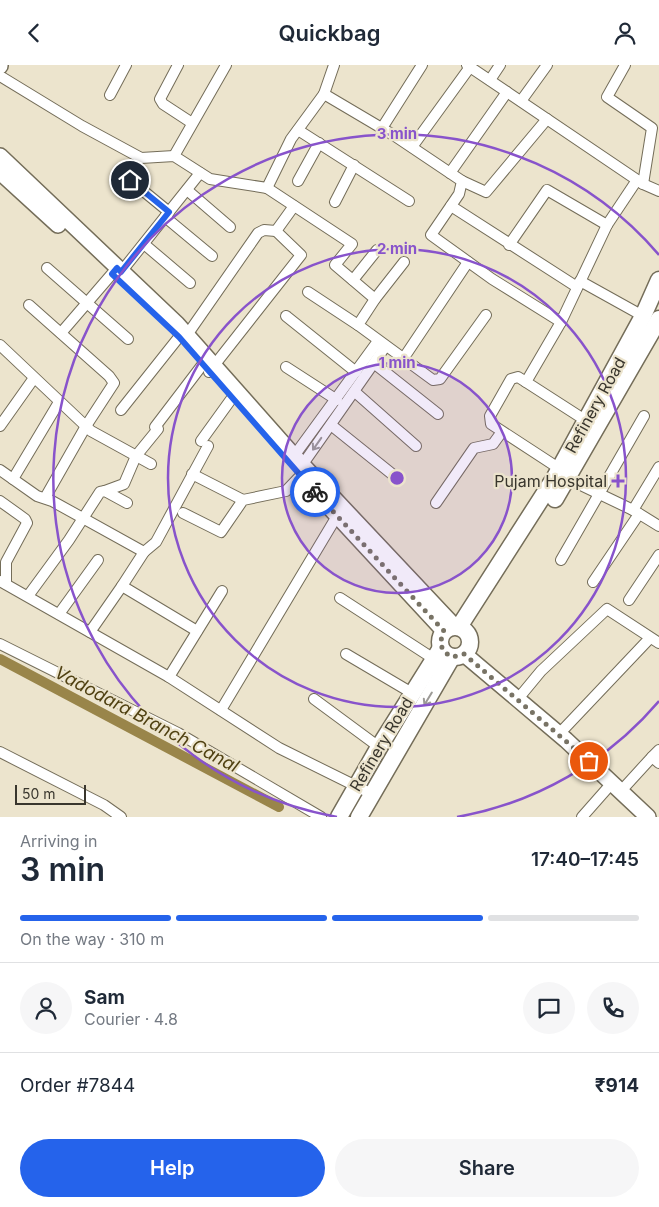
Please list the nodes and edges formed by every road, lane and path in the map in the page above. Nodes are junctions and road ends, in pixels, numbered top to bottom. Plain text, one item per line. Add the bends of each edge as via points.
1 (126, 65) edge
2 (178, 65) edge
3 (226, 65) edge
4 (334, 65) edge
5 (422, 65) edge
6 (500, 65) edge
7 (547, 65) edge
8 (625, 65) edge
9 (468, 66) edge
10 (0, 76) edge
11 (490, 80) junction
12 (507, 92) junction
13 (324, 94) junction
14 (110, 95) dead end
15 (521, 101) junction
16 (547, 119) junction
17 (192, 123) junction
18 (382, 129) junction
19 (298, 130) junction
20 (319, 143) junction
21 (412, 147) junction
22 (0, 155) edge
23 (174, 155) junction
24 (354, 165) junction
25 (0, 172) edge
26 (200, 173) junction
27 (450, 173) junction
28 (130, 180) dead end
29 (298, 181) dead end
30 (462, 181) junction
31 (640, 182) junction
32 (267, 189) junction
33 (187, 190) junction
34 (659, 191) edge
35 (409, 201) dead end
36 (335, 202) dead end
37 (294, 206) junction
38 (451, 206) junction
39 (167, 215) junction
40 (607, 225) junction
41 (230, 227) dead end
42 (276, 231) junction
43 (144, 244) junction
44 (509, 245) junction
45 (377, 250) dead end
46 (212, 256) dead end
47 (404, 262) dead end
48 (468, 262) junction
49 (47, 267) dead end
50 (117, 272) junction
51 (353, 280) junction
52 (659, 280) edge
53 (190, 283) dead end
54 (578, 284) junction
55 (308, 292) dead end
56 (375, 299) junction
57 (86, 304) junction
58 (29, 305) dead end
59 (486, 315) dead end
60 (286, 316) dead end
61 (651, 318) edge
62 (561, 322) junction
63 (358, 325) junction
64 (61, 333) junction
65 (183, 336) junction
66 (128, 339) dead end
67 (382, 344) junction
68 (0, 345) edge
69 (403, 359) junction
70 (375, 364) junction
71 (209, 367) junction
72 (286, 367) dead end
73 (356, 372) junction
74 (34, 378) junction
75 (526, 382) junction
76 (355, 392) junction
77 (232, 397) junction
78 (337, 400) junction
79 (59, 401) junction
80 (121, 410) dead end
81 (438, 414) dead end
82 (644, 416) dead end
83 (585, 420) junction
84 (331, 425) junction
85 (0, 426) edge
86 (86, 426) junction
87 (501, 433) junction
88 (416, 446) dead end
89 (136, 456) junction
90 (151, 464) dead end
91 (301, 466) junction
92 (659, 467) edge
93 (0, 470) edge
94 (192, 474) junction
95 (562, 474) junction
96 (397, 478) dead end
97 (13, 479) junction
98 (105, 491) junction
99 (598, 494) junction
100 (45, 498) junction
101 (243, 500) junction
102 (0, 502) edge
103 (127, 503) dead end
104 (436, 503) dead end
105 (636, 512) junction
106 (183, 513) dead end
107 (337, 516) junction
108 (83, 518) junction
109 (659, 526) edge
110 (144, 552) junction
111 (659, 555) edge
112 (561, 559) dead end
113 (98, 560) dead end
114 (593, 582) dead end
115 (3, 583) edge
116 (122, 586) junction
117 (222, 591) dead end
118 (28, 596) junction
119 (340, 598) dead end
120 (629, 600) dead end
121 (59, 614) junction
122 (456, 629) junction
123 (197, 631) junction
124 (90, 632) junction
125 (654, 641) edge
126 (0, 644) edge
127 (346, 654) dead end
128 (448, 654) junction
129 (169, 677) junction
130 (412, 693) junction
131 (314, 699) dead end
132 (517, 699) junction
133 (221, 711) junction
134 (559, 734) junction
135 (379, 747) junction
136 (0, 752) edge
137 (657, 756) edge
138 (355, 787) junction
139 (616, 787) junction
140 (372, 794) junction
141 (640, 814) edge
142 (121, 817) edge
143 (321, 817) edge
144 (339, 817) edge
145 (359, 817) edge
146 (582, 817) edge

1 - 14 street
2 - 17 street via 160,99
3 - 17 street
4 - 13 street
5 - 18 street
6 - 11 street
7 - 15 street
8 - 31 street via 607,97 652,128
9 - 11 street
9 - 21 street
10 - 23 street via 141,159
11 - 12 street
12 - 15 street
12 - 27 street
13 - 18 street
13 - 19 street
15 - 16 street
16 - 30 street via 486,192
16 - 31 street
17 - 23 street
18 - 21 street
19 - 20 street
19 - 32 street
20 - 24 street
20 - 29 street
21 - 27 street
22 - 50 street
23 - 26 street
24 - 35 street
24 - 36 street
25 - 50 street
26 - 32 street via 210,179
26 - 33 street
27 - 30 street
28 - 39 street
30 - 38 street
31 - 34 street
31 - 40 street
32 - 37 street
33 - 39 street
33 - 41 street
37 - 42 street
37 - 51 street via 352,244 335,265
38 - 44 street
38 - 48 street via 431,235
39 - 43 street
39 - 46 street
40 - 44 street via 547,190
40 - 54 street
42 - 65 street via 258,233
42 - 71 street via 301,255
43 - 50 street
43 - 53 street
44 - 54 street
45 - 51 street
47 - 56 street
48 - 62 street
48 - 69 street
49 - 57 street
50 - 57 street
50 - 65 street
51 - 56 street
52 - 61 main road, Refinery Road
54 - 61 street
54 - 62 street
55 - 63 street
56 - 63 street
57 - 64 street
57 - 66 street
58 - 64 street
59 - 69 street via 440,379 433,380
60 - 73 street
61 - 83 main road, Refinery Road
61 - 95 main road, Refinery Road
62 - 75 street
63 - 67 street
64 - 86 street via 114,383
65 - 71 street
65 - 80 street
67 - 69 street
67 - 70 street
67 - 73 street
68 - 74 street
70 - 76 street
70 - 81 street
71 - 77 street
71 - 89 street
71 - 91 street
72 - 78 street
73 - 78 street
74 - 79 street
74 - 85 street
75 - 83 street
75 - 87 street via 518,377 511,379 490,416 492,427
76 - 84 street
76 - 88 street
77 - 91 street
77 - 94 street via 204,443
78 - 91 street
79 - 86 street
79 - 97 street
82 - 99 street
83 - 95 main road, Refinery Road
84 -> 91 street
84 - 96 street
86 - 89 street
86 - 100 street
87 - 95 street
87 - 104 street via 493,444 474,448
89 - 90 street
89 - 98 street via 124,484
91 - 101 street via 286,491
91 - 107 street
91 - 122 street
92 - 105 street
93 - 97 street
94 - 101 street
94 - 110 street via 156,542
95 - 99 street
95 - 122 main road, Refinery Road
97 - 100 street
98 - 103 street
98 - 108 street via 100,493
99 - 105 street
99 - 112 street
100 - 108 street
101 - 106 street via 221,532
102 - 115 street via 26,519 27,523 6,562
105 - 109 street
105 - 114 street
107 - 122 street
107 - 133 street
108 - 110 street
108 - 118 street
110 - 116 street
111 - 120 street
113 - 121 street
115 - 118 street
116 - 123 street
116 - 124 street
117 - 123 street
118 - 121 street
119 - 128 street
121 - 124 street
122 - 128 main road via 440,638
122 - 128 main road via 471,642
123 - 129 street
124 - 129 street
125 - 132 street via 606,609 541,671
125 - 134 street
126 - 143 street via 178,733
127 - 130 street
128 - 130 main road, Refinery Road
128 - 132 street
128 -> 140 main road, Refinery Road
129 - 133 street
130 - 135 main road, Refinery Road
131 - 135 street
132 - 134 street
133 - 138 street via 279,748
134 - 139 street
135 - 138 main road, Refinery Road
136 - 142 street via 104,805
137 - 139 street
138 - 140 street
138 - 144 main road, Refinery Road
139 - 141 street
139 - 146 street
140 - 145 main road, Refinery Road

